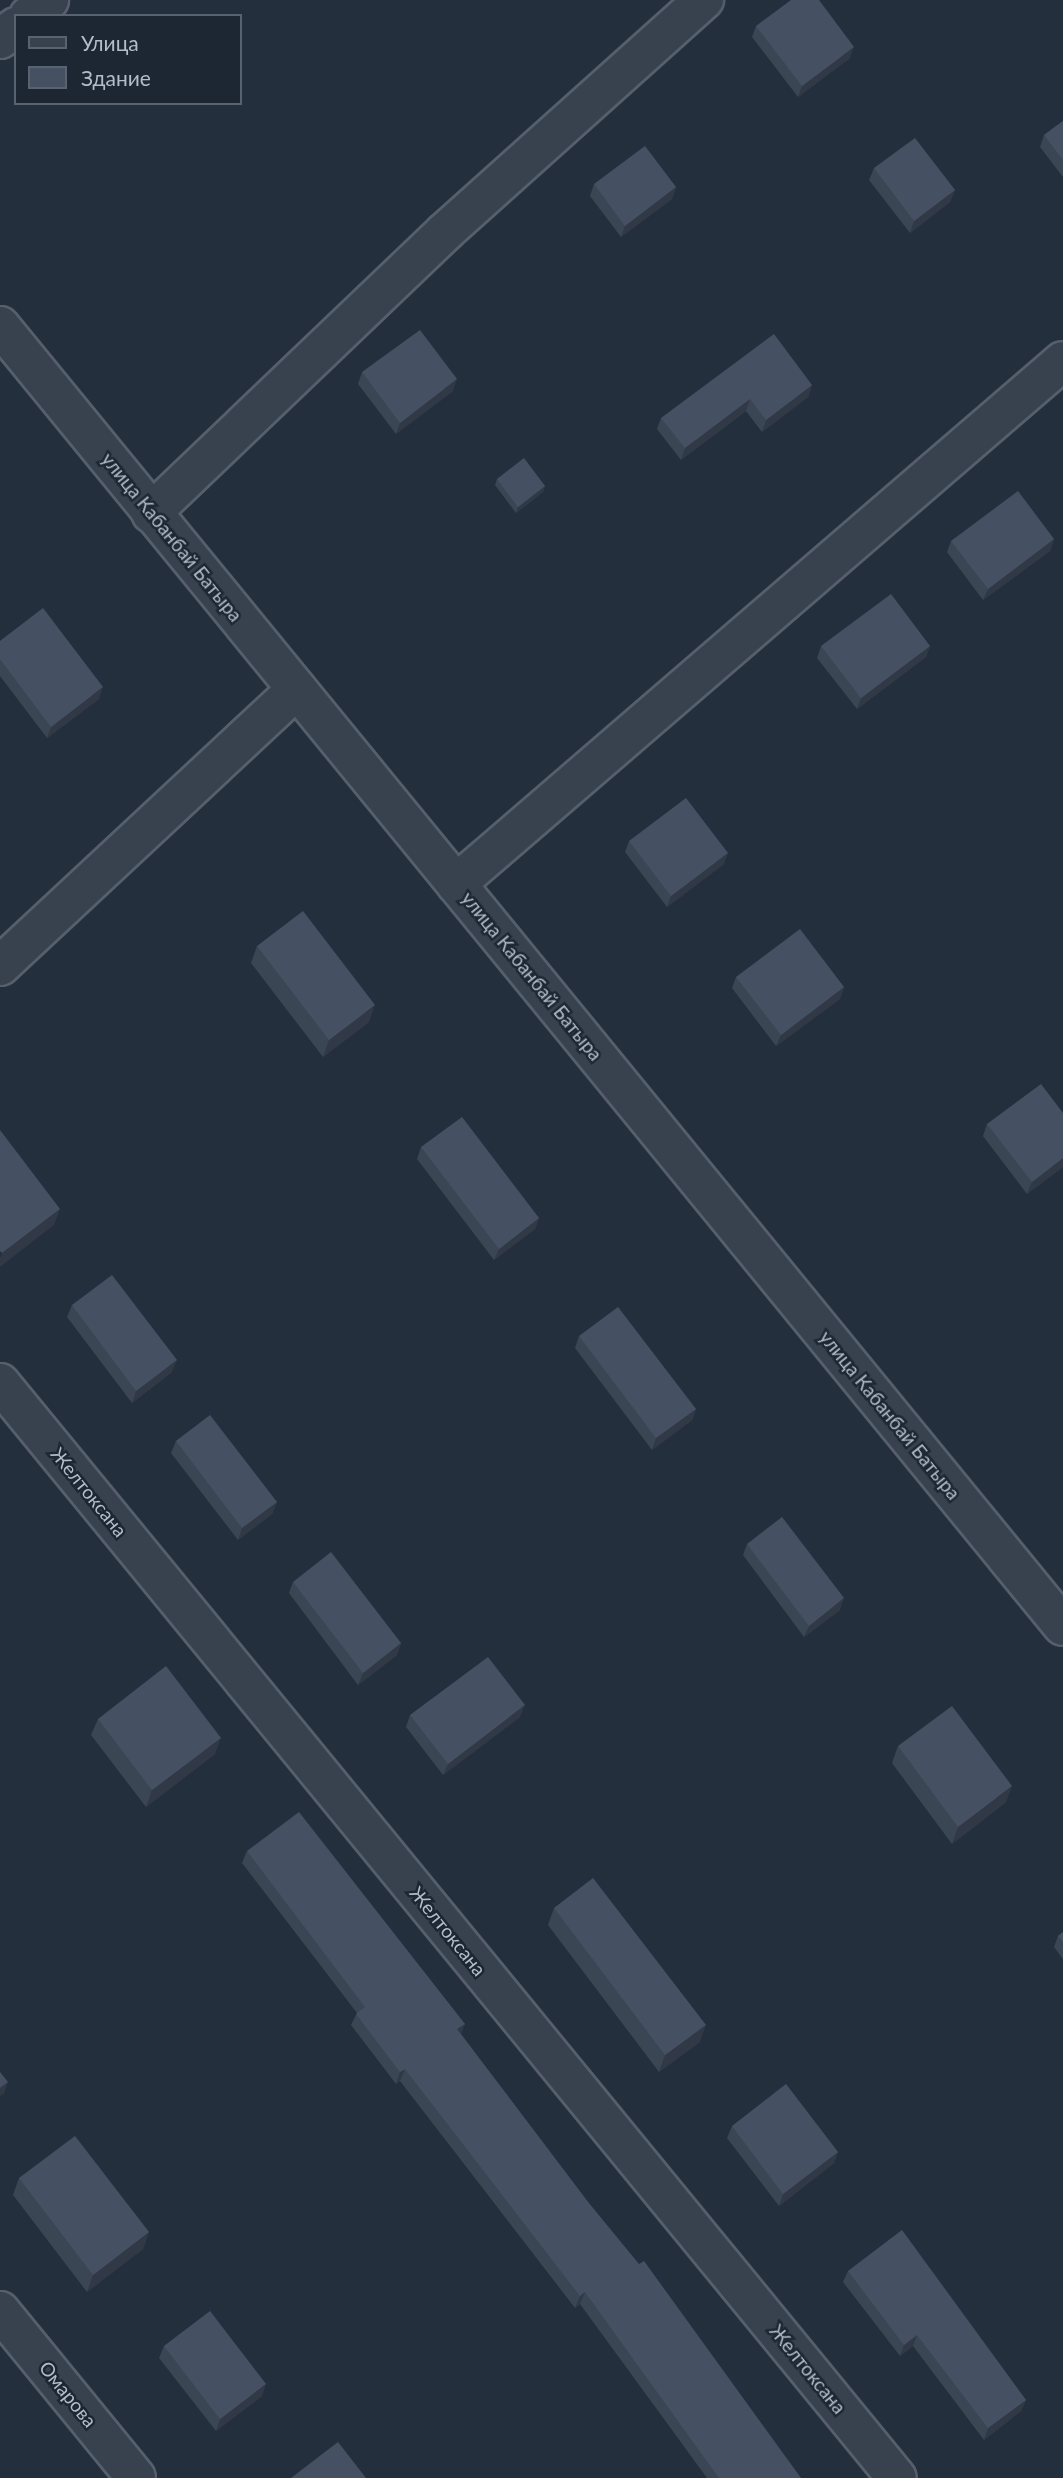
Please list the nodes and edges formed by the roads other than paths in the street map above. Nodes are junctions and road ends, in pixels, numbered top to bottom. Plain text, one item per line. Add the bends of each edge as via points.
1 (49, 0) edge
2 (704, 0) edge
3 (32, 14) edge
4 (0, 326) edge
5 (1063, 361) edge
6 (151, 513) junction
7 (297, 689) junction
8 (456, 884) junction
9 (0, 965) edge
10 (0, 1383) edge
11 (1063, 1626) edge
12 (0, 2311) edge
13 (136, 2478) edge
14 (897, 2478) edge

1 - 3 street
2 - 6 street via 445,232
4 - 6 street, улица Кабанбай Батыра
5 - 8 street
6 - 7 street, улица Кабанбай Батыра
7 - 8 street, улица Кабанбай Батыра
7 - 9 street
8 - 11 street, улица Кабанбай Батыра
10 - 14 street, Желтоксана
12 - 13 street, Омарова

